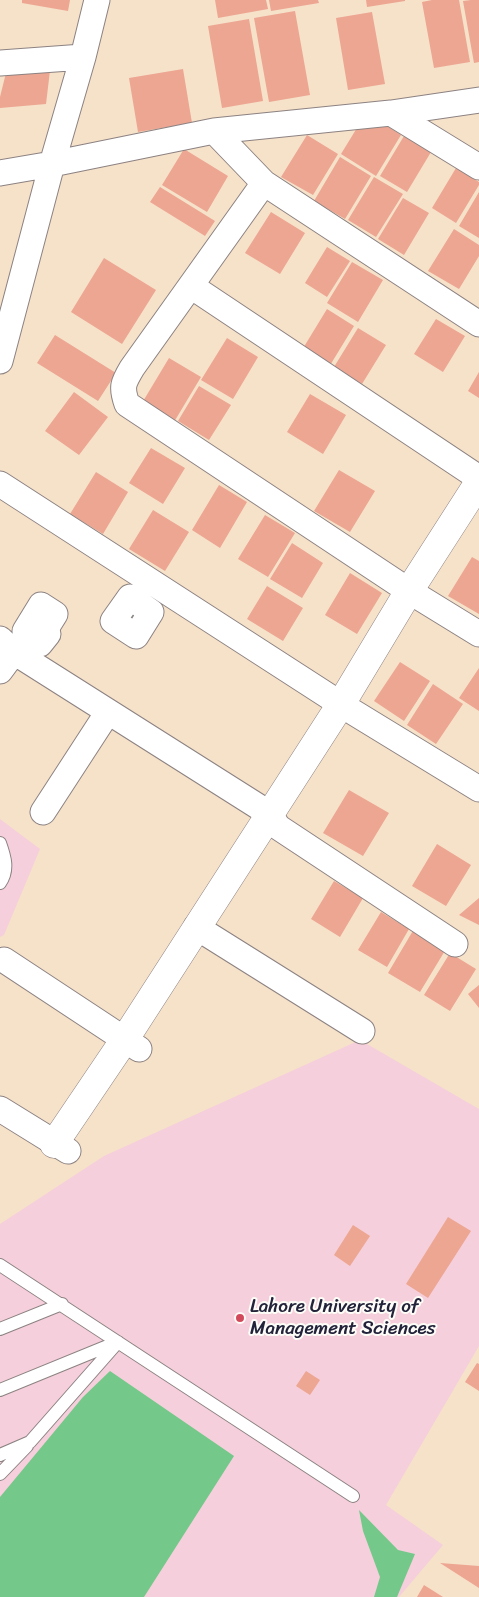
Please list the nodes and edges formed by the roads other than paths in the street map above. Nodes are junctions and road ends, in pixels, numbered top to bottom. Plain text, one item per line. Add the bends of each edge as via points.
1 (97, 0) edge
2 (83, 57) junction
3 (0, 63) edge
4 (479, 100) edge
5 (391, 113) junction
6 (214, 131) junction
7 (52, 164) junction
8 (479, 167) edge
9 (0, 173) edge
10 (264, 183) junction
11 (191, 286) junction
12 (479, 324) edge
13 (0, 361) edge
14 (479, 480) edge
15 (0, 484) edge
16 (479, 517) edge
17 (416, 595) junction
18 (479, 634) edge
19 (5, 654) edge
20 (347, 708) junction
21 (108, 712) junction
22 (479, 789) edge
23 (43, 812) dead end
24 (274, 821) junction
25 (0, 843) edge
26 (0, 884) edge
27 (202, 931) junction
28 (455, 944) dead end
29 (4, 960) dead end
30 (362, 1031) dead end
31 (132, 1044) junction
32 (0, 1110) edge
33 (61, 1147) joint
34 (0, 1265) edge
35 (62, 1304) junction
36 (0, 1329) edge
37 (118, 1342) junction
38 (0, 1390) edge
39 (30, 1442) junction
40 (0, 1454) edge
41 (0, 1474) edge
42 (353, 1496) dead end

1 - 2 street
2 - 3 street
2 - 7 street
4 - 5 street
5 - 6 street
5 - 8 street
6 - 7 street
6 - 10 street
7 - 9 street
7 - 13 street
10 - 11 street
10 - 12 street
11 - 14 street
11 - 17 street via 123,384 127,404
14 - 17 street
15 - 20 street
16 - 17 street
17 - 18 street
17 - 20 street
19 - 21 street
20 - 22 street
20 - 24 street
21 - 23 street
21 - 24 street
24 - 27 street
24 - 28 street
25 - 26 lane via 6,862
27 - 30 street
27 - 31 street
29 - 31 street
31 - 33 street
32 - 33 street
34 - 35 lane
35 - 36 lane
35 - 37 lane
37 - 38 lane
37 - 39 lane
37 - 42 lane
39 - 40 lane
39 - 41 lane

